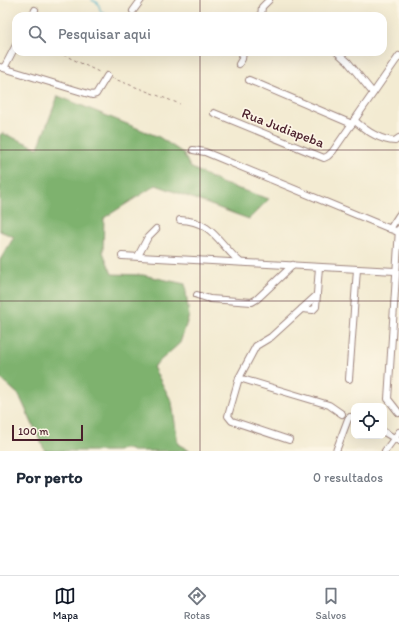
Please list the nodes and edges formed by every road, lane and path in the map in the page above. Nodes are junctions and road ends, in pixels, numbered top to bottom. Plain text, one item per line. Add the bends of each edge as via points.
1 (141, 0) edge
2 (269, 0) edge
3 (133, 11) dead end
4 (261, 12) edge
5 (12, 51) edge
6 (66, 56) edge
7 (242, 56) edge
8 (341, 56) edge
9 (399, 56) edge
10 (239, 64) dead end
11 (2, 67) edge
12 (107, 76) junction
13 (249, 80) dead end
14 (373, 93) junction
15 (180, 104) dead end
16 (214, 113) dead end
17 (353, 122) junction
18 (399, 138) edge
19 (193, 150) dead end
20 (399, 214) edge
21 (180, 220) dead end
22 (156, 229) dead end
23 (390, 229) junction
24 (398, 231) edge
25 (224, 248) junction
26 (122, 256) dead end
27 (138, 256) junction
28 (219, 261) junction
29 (240, 262) junction
30 (294, 265) junction
31 (319, 267) junction
32 (357, 269) junction
33 (395, 271) junction
34 (197, 295) dead end
35 (239, 378) junction
36 (349, 379) dead end
37 (399, 413) edge
38 (342, 414) dead end
39 (351, 417) edge
40 (399, 432) edge
41 (387, 434) edge
42 (289, 440) dead end
43 (397, 440) edge
44 (336, 451) edge
45 (385, 451) edge

1 - 3 street
2 - 4 street via 262,7
5 - 11 street
6 - 12 path
7 - 10 street
8 - 14 street
9 - 14 street
11 - 12 street via 92,95 99,91
12 - 15 path
13 - 17 street
14 - 17 street
16 - 17 street, Rua Judiapeba via 324,158 333,151
17 - 18 street via 382,138 395,141
19 - 23 street via 205,152
20 - 23 street
21 - 25 street via 192,222 212,231
22 - 27 street via 148,237
23 - 24 street
24 - 33 street
25 - 28 street
25 - 29 street
26 - 27 street
27 - 28 street
28 - 29 street
29 - 30 street
30 - 31 street
30 - 34 street via 252,302 210,299
31 - 32 street
31 - 35 street via 317,295 271,337 256,346
32 - 33 street
32 - 36 street
33 - 37 street via 388,399
35 - 38 street via 329,405
35 - 42 street via 228,410 228,416 232,421
39 - 44 street
40 - 43 street
41 - 43 street
43 - 45 street

